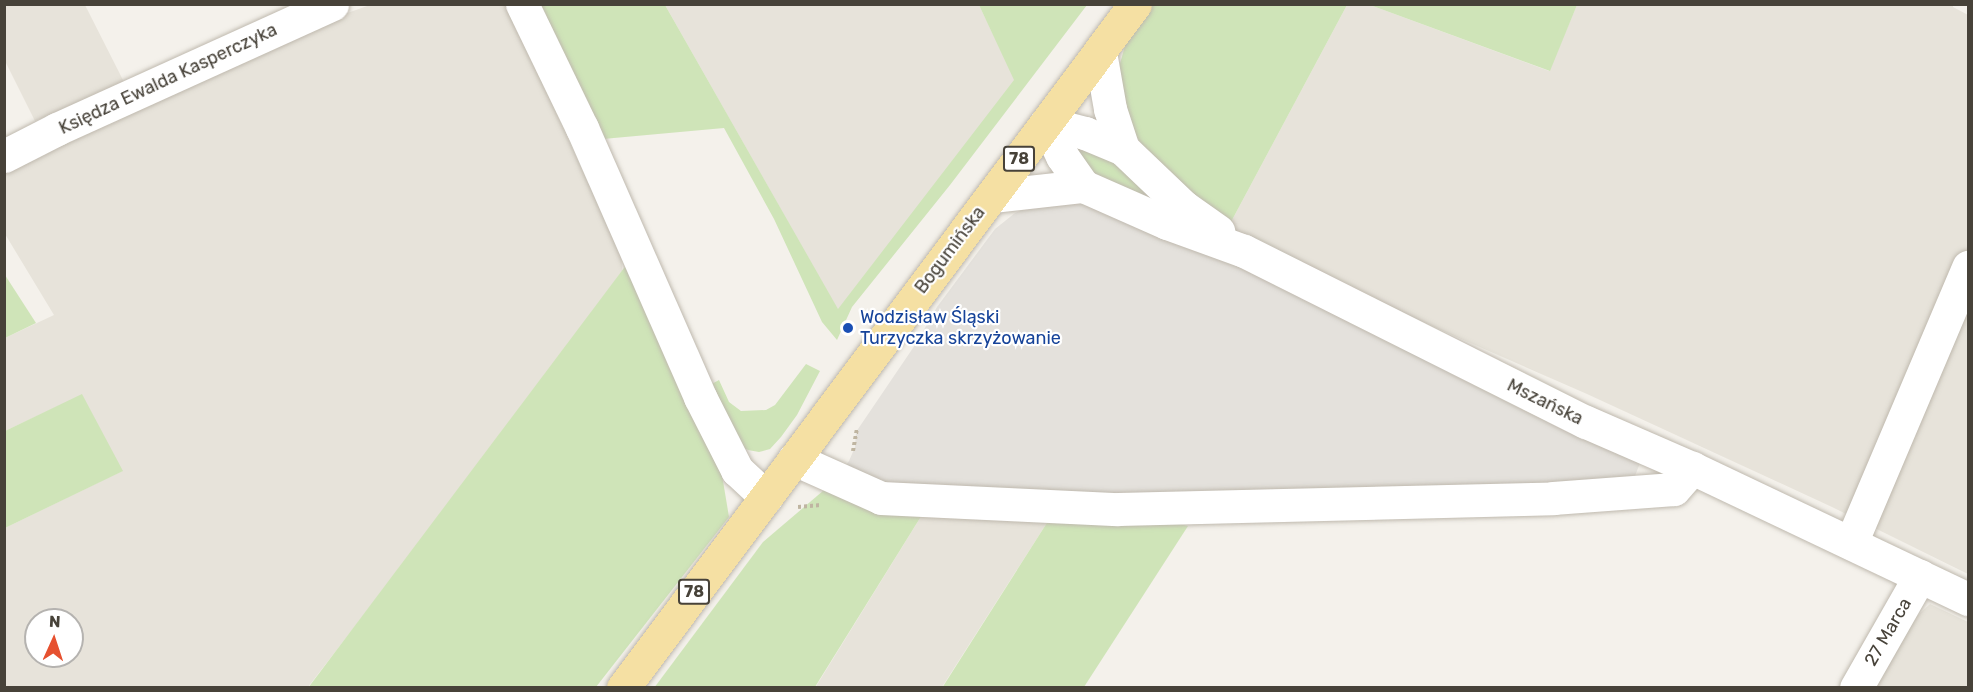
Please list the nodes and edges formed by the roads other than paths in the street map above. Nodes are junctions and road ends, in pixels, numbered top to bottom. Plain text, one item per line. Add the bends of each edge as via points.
1 (332, 4) edge
2 (522, 4) edge
3 (1135, 4) edge
4 (1100, 52) junction
5 (1046, 123) junction
6 (1123, 149) junction
7 (4, 156) edge
8 (1083, 186) junction
9 (992, 196) junction
10 (1244, 251) junction
11 (1968, 267) edge
12 (794, 459) junction
13 (1692, 468) junction
14 (778, 503) junction
15 (1851, 543) junction
16 (1920, 576) junction
17 (1968, 599) edge
18 (623, 687) edge
19 (1856, 687) edge

1 - 7 street, Księdza Ewalda Kasperczyka
2 - 14 street via 582,128 700,397 737,470
3 - 4 main road, Bogumińska / 78
4 - 5 main road, Bogumińska / 78
4 - 6 street via 1110,109
5 - 6 street via 1085,133
5 - 8 street
5 - 9 main road, Bogumińska / 78
6 - 10 street, Mszańska via 1184,207
8 - 9 street
8 - 10 street, Mszańska via 1167,224
9 - 12 main road, Bogumińska / 78
10 - 13 street, Mszańska via 1586,422
11 - 15 street
12 - 13 street via 881,498 1118,509 1564,497 1674,489
12 - 14 main road, Bogumińska / 78
13 - 15 street, Mszańska
14 - 18 main road, Bogumińska / 78
15 - 16 street, Mszańska
16 - 17 street, Mszańska
16 - 19 street, 27 Marca

